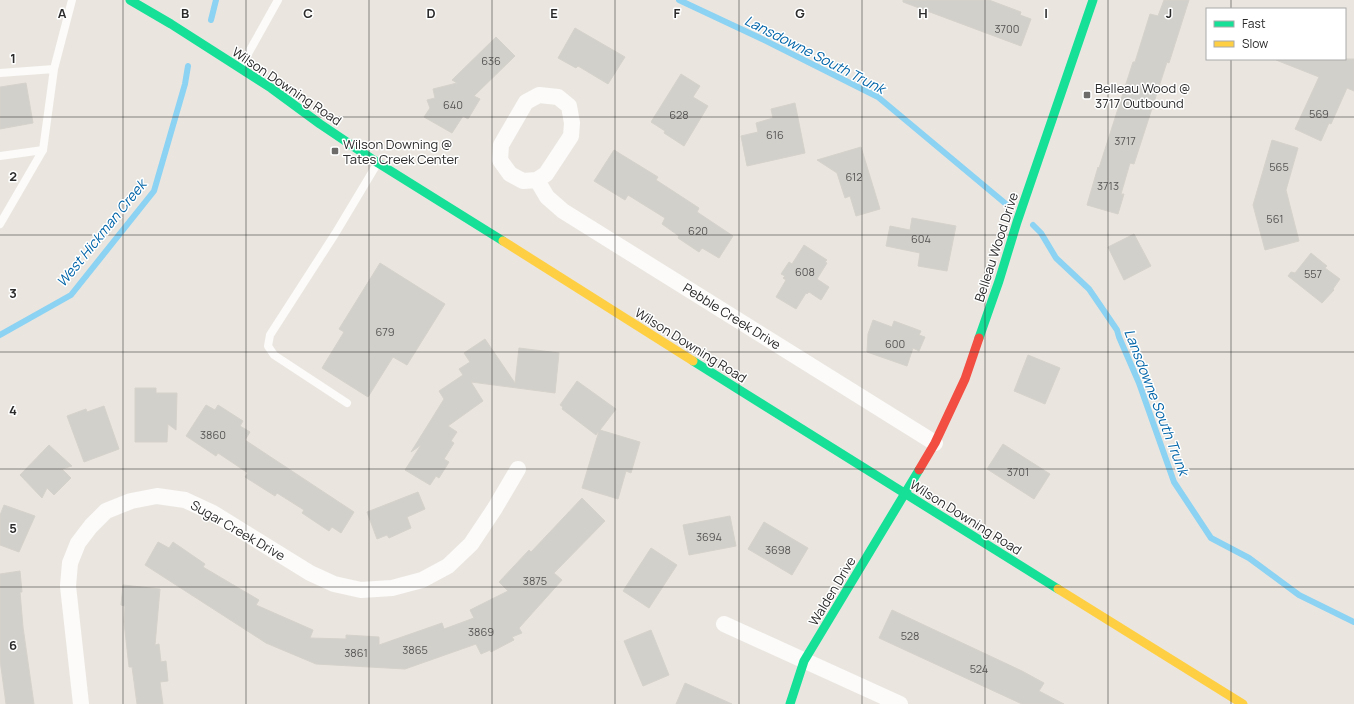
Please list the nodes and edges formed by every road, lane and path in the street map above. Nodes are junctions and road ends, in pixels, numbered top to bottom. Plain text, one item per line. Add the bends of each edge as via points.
1 (72, 0) edge
2 (130, 0) edge
3 (278, 0) edge
4 (1093, 0) edge
5 (54, 69) junction
6 (240, 69) junction
7 (0, 73) edge
8 (43, 150) junction
9 (0, 156) edge
10 (378, 163) junction
11 (537, 180) junction
12 (0, 224) edge
13 (347, 402) dead end
14 (935, 443) junction
15 (518, 469) dead end
16 (905, 494) junction
17 (724, 624) dead end
18 (804, 661) junction
19 (80, 704) edge
20 (790, 704) edge
21 (900, 704) edge
22 (1243, 704) edge

1 - 5 lane
2 - 6 street, Wilson Downing Road
3 - 6 lane
4 - 14 street, Belleau Wood Drive via 965,379
5 - 7 lane
5 - 8 lane
6 - 10 street, Wilson Downing Road
8 - 9 lane
8 - 12 lane
10 - 13 lane via 270,335 268,346 274,355
10 - 16 street, Wilson Downing Road
11 - 11 street via 546,174 571,136 569,106 558,97 540,95 526,102 501,145 500,160 510,174 523,181
11 - 14 street, Pebble Creek Drive via 547,197 563,211
14 - 16 street, Belleau Wood Drive
15 - 19 street, Sugar Creek Drive via 471,544 448,566 422,580 392,588 361,590 334,584 310,573 213,513 186,500 157,496 131,501 106,511 78,543 70,563 68,586
16 - 18 street, Walden Drive
16 - 22 street, Wilson Downing Road
17 - 18 street
18 - 20 street, Walden Drive
18 - 21 street

